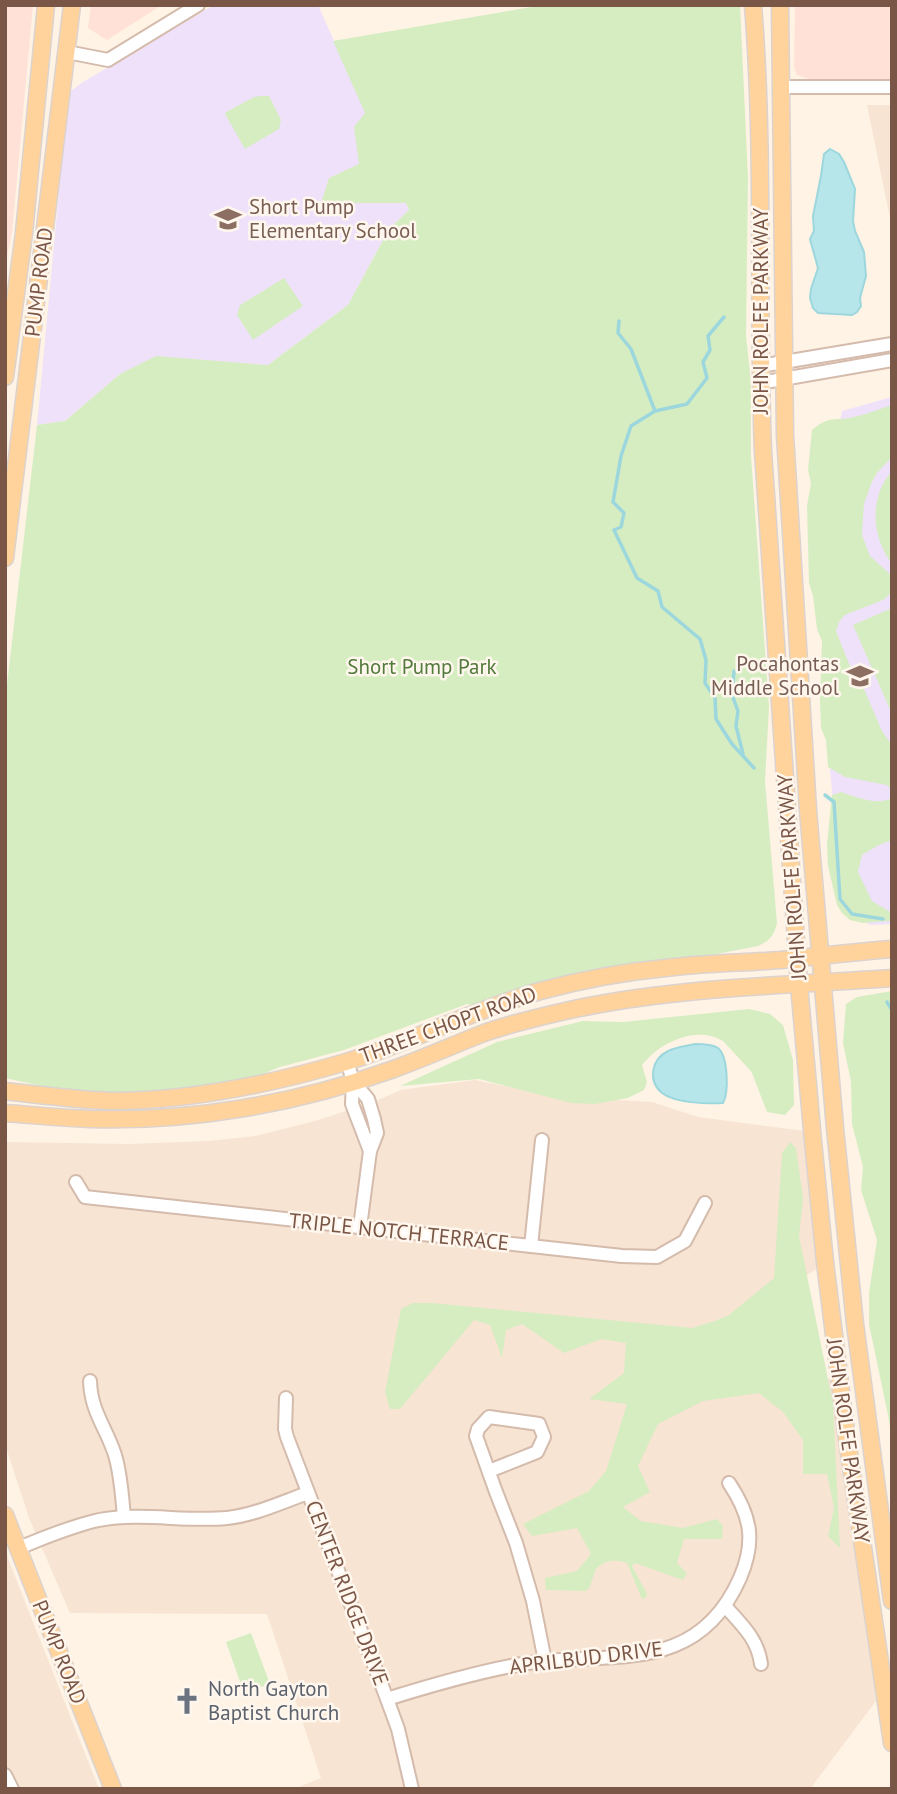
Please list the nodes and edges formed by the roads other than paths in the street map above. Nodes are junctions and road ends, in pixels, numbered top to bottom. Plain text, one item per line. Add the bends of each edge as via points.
1 (46, 5) edge
2 (72, 5) edge
3 (198, 5) edge
4 (754, 5) edge
5 (780, 5) edge
6 (67, 52) junction
7 (782, 87) junction
8 (892, 87) edge
9 (892, 344) edge
10 (892, 360) edge
11 (760, 366) junction
12 (783, 370) junction
13 (5, 377) edge
14 (761, 383) junction
15 (5, 558) edge
16 (892, 949) edge
17 (820, 955) junction
18 (798, 958) junction
19 (892, 978) edge
20 (822, 983) junction
21 (799, 985) junction
22 (347, 1061) junction
23 (353, 1082) junction
24 (5, 1091) edge
25 (5, 1113) edge
26 (542, 1140) dead end
27 (76, 1182) dead end
28 (705, 1203) dead end
29 (360, 1227) junction
30 (531, 1246) junction
31 (90, 1381) dead end
32 (286, 1398) dead end
33 (489, 1471) junction
34 (729, 1483) dead end
35 (308, 1493) junction
36 (5, 1515) edge
37 (124, 1517) junction
38 (18, 1548) junction
39 (892, 1601) edge
40 (725, 1606) junction
41 (545, 1661) junction
42 (761, 1664) dead end
43 (387, 1699) junction
44 (892, 1743) edge
45 (5, 1775) edge
46 (12, 1789) edge
47 (113, 1789) edge
48 (412, 1789) edge

1 - 13 main road, PUMP ROAD
2 - 6 main road, PUMP ROAD
3 - 6 street via 108,60
4 - 11 main road, JOHN ROLFE PARKWAY via 761,192
5 - 7 main road, JOHN ROLFE PARKWAY
6 - 15 main road, PUMP ROAD
7 - 8 street
7 - 12 main road, JOHN ROLFE PARKWAY
9 - 12 street
10 - 12 street
11 - 12 street
11 - 14 main road, JOHN ROLFE PARKWAY
12 - 14 street
12 - 17 main road, JOHN ROLFE PARKWAY
14 - 18 main road, JOHN ROLFE PARKWAY
16 - 17 main road, THREE CHOPT ROAD
17 - 18 main road, THREE CHOPT ROAD
17 - 20 main road, JOHN ROLFE PARKWAY
18 - 21 main road, JOHN ROLFE PARKWAY
18 - 22 main road, THREE CHOPT ROAD via 613,974 540,991
19 - 20 main road, THREE CHOPT ROAD
20 - 21 main road, THREE CHOPT ROAD
20 - 39 main road, JOHN ROLFE PARKWAY via 855,1324
21 - 23 main road, THREE CHOPT ROAD via 659,995 563,1012 487,1032
21 - 44 main road, JOHN ROLFE PARKWAY via 836,1354
22 - 23 street
22 - 24 main road, THREE CHOPT ROAD via 282,1079 167,1098 110,1101
23 - 25 main road, THREE CHOPT ROAD via 211,1114 89,1119
23 - 29 street via 352,1104 370,1152
26 - 30 street
27 - 29 street, TRIPLE NOTCH TERRACE via 85,1197
28 - 30 street, TRIPLE NOTCH TERRACE via 685,1241 657,1257
29 - 30 street, TRIPLE NOTCH TERRACE
31 - 37 street via 92,1402 121,1479
32 - 35 street, CENTER RIDGE DRIVE via 285,1429
33 - 33 street via 477,1436 483,1422 489,1417 539,1424 544,1437 537,1452
33 - 41 street via 533,1601
34 - 40 street, APRILBUD DRIVE via 747,1514 749,1545 744,1569
35 - 37 street via 230,1518
35 - 43 street, CENTER RIDGE DRIVE
36 - 38 main road, PUMP ROAD
37 - 38 street via 76,1526
38 - 47 main road, PUMP ROAD
40 - 41 street, APRILBUD DRIVE via 690,1638 656,1652
40 - 42 street via 749,1633
41 - 43 street, APRILBUD DRIVE via 466,1675
43 - 48 street, CENTER RIDGE DRIVE
45 - 46 street

